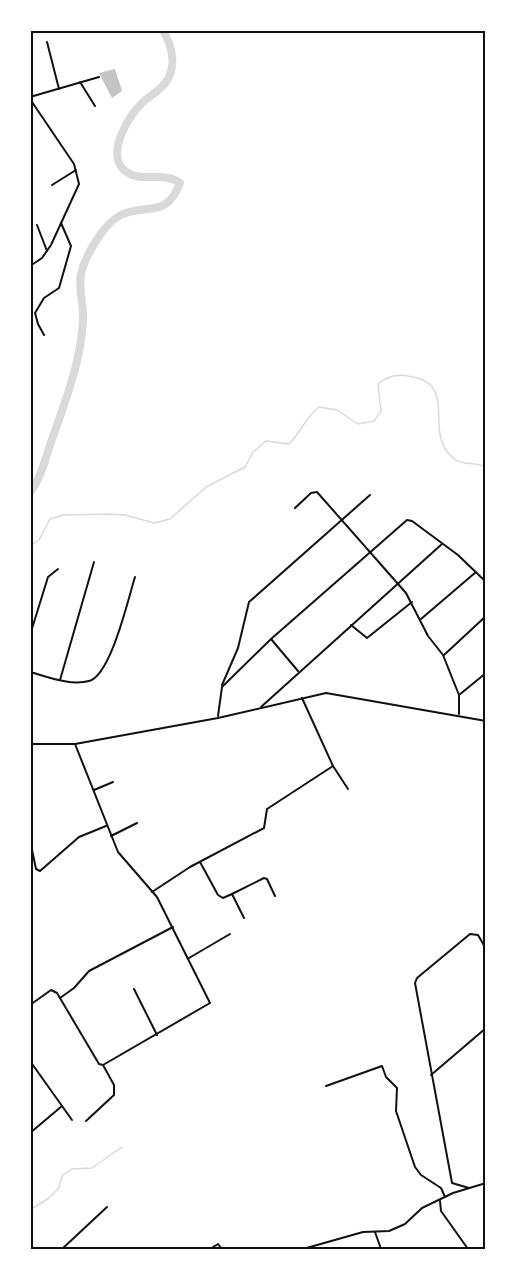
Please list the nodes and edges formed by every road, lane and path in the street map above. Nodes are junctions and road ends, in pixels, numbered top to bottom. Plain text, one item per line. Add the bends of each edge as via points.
1 (47, 42) dead end
2 (99, 77) dead end
3 (80, 82) junction
4 (60, 88) junction
5 (30, 98) edge
6 (95, 106) dead end
7 (76, 170) junction
8 (52, 185) dead end
9 (60, 223) junction
10 (37, 225) dead end
11 (47, 251) junction
12 (30, 266) edge
13 (44, 335) dead end
14 (370, 495) dead end
15 (295, 507) dead end
16 (340, 519) junction
17 (443, 543) junction
18 (371, 553) junction
19 (94, 562) dead end
20 (58, 569) dead end
21 (476, 572) junction
22 (135, 577) dead end
23 (398, 582) junction
24 (486, 582) edge
25 (412, 602) junction
26 (486, 616) edge
27 (422, 619) junction
28 (351, 625) junction
29 (30, 635) edge
30 (271, 639) junction
31 (443, 655) junction
32 (30, 672) edge
33 (298, 672) junction
34 (486, 673) edge
35 (60, 680) junction
36 (222, 687) junction
37 (459, 695) junction
38 (302, 698) junction
39 (259, 709) junction
40 (459, 715) junction
41 (218, 718) junction
42 (486, 721) edge
43 (30, 744) edge
44 (75, 744) junction
45 (333, 766) junction
46 (113, 782) dead end
47 (348, 789) dead end
48 (94, 790) junction
49 (137, 823) dead end
50 (106, 826) junction
51 (111, 836) junction
52 (30, 840) edge
53 (200, 862) junction
54 (152, 892) junction
55 (232, 894) junction
56 (275, 896) dead end
57 (244, 918) dead end
58 (172, 927) junction
59 (230, 934) dead end
60 (486, 949) edge
61 (189, 958) junction
62 (134, 989) dead end
63 (60, 998) junction
64 (30, 1005) edge
65 (486, 1028) edge
66 (157, 1035) junction
67 (30, 1061) edge
68 (103, 1065) junction
69 (431, 1075) junction
70 (326, 1086) dead end
71 (62, 1106) junction
72 (72, 1120) dead end
73 (86, 1121) dead end
74 (30, 1133) edge
75 (486, 1183) edge
76 (469, 1188) junction
77 (445, 1197) junction
78 (440, 1200) junction
79 (107, 1207) dead end
80 (375, 1232) junction
81 (62, 1248) edge
82 (210, 1249) edge
83 (222, 1249) edge
84 (303, 1249) edge
85 (381, 1249) edge
86 (468, 1249) edge

1 - 4 street
2 - 3 street
3 - 4 street
3 - 6 street
4 - 5 street
5 - 7 street
7 - 8 street
7 - 9 street via 79,184
9 - 11 street
9 - 13 street via 71,246 59,288 44,298 35,313
10 - 11 street
11 - 12 street
14 - 16 street
15 - 16 street via 314,491
16 - 18 street
16 - 36 street via 248,605 238,648
17 - 18 street via 407,520
17 - 21 street
17 - 23 street
18 - 23 street
18 - 30 street
19 - 35 street
20 - 29 street via 48,577
21 - 24 street
21 - 27 street
22 - 35 street via 104,671 90,681
23 - 25 street
23 - 28 street
25 - 27 street
25 - 28 street via 367,638
26 - 31 street
27 - 31 street via 428,636
28 - 33 street
30 - 33 street
30 - 36 street
31 - 37 street
32 - 35 street
33 - 39 street
34 - 37 street
36 - 41 street
37 - 40 street
38 - 39 street
38 - 40 street via 326,693
38 - 45 street
39 - 41 street
40 - 42 street
41 - 44 street
43 - 44 street
44 - 48 street
45 - 47 street
45 - 53 street via 267,809 264,828
46 - 48 street
48 - 50 street
49 - 51 street
50 - 51 street
50 - 52 street via 79,837 40,871 36,869
51 - 54 street via 118,852
53 - 54 street
53 - 55 street via 218,895 223,898
54 - 58 street
55 - 56 street via 266,878
55 - 57 street
58 - 61 street
58 - 63 street via 89,971
59 - 61 street
60 - 69 street via 478,935 470,934 415,980
61 - 66 street via 210,1003
62 - 66 street
63 - 64 street via 51,990
63 - 68 street
65 - 69 street
66 - 68 street
67 - 71 street
68 - 73 street via 114,1085 114,1095
69 - 76 street via 452,1183
70 - 77 street via 382,1066 397,1088 396,1111 415,1167 441,1188
71 - 72 street
71 - 74 street
75 - 76 street
76 - 77 street
77 - 78 street
78 - 80 street via 422,1208 398,1228
78 - 86 street via 441,1211
79 - 81 street
80 - 84 street
80 - 85 street
82 - 83 street via 218,1244

